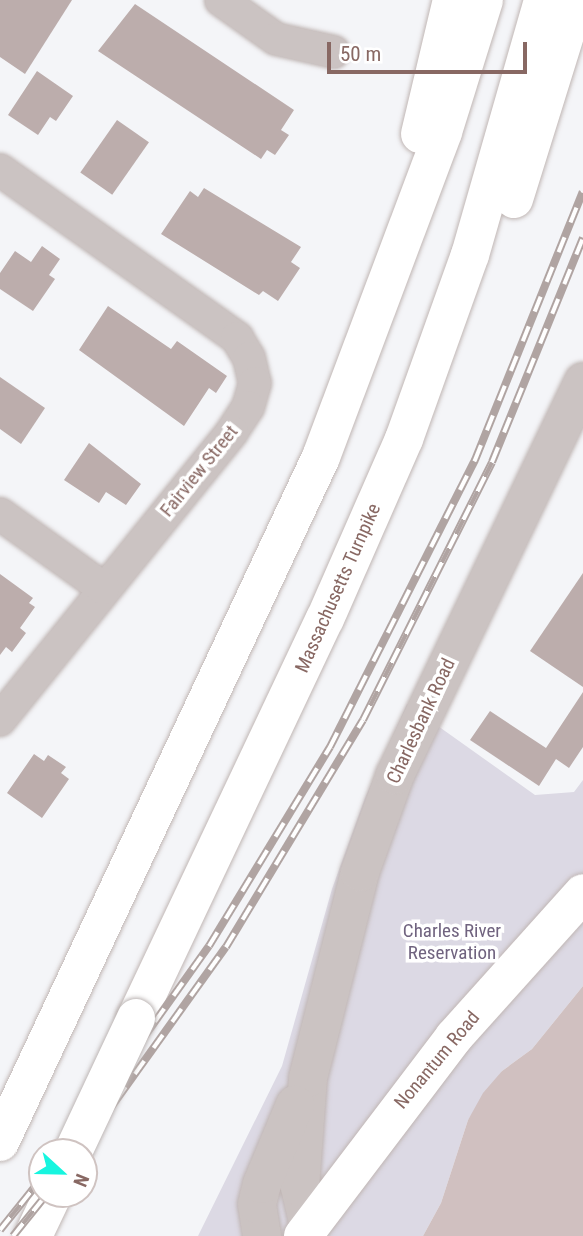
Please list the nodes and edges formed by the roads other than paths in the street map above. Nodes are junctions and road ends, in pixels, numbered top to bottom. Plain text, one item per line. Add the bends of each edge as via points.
1 (221, 0) edge
2 (452, 0) edge
3 (484, 0) edge
4 (543, 0) edge
5 (576, 0) edge
6 (334, 52) dead end
7 (0, 170) edge
8 (392, 273) junction
9 (440, 348) junction
10 (583, 382) edge
11 (0, 514) edge
12 (103, 588) junction
13 (0, 719) edge
14 (583, 893) edge
15 (308, 1078) junction
16 (79, 1138) edge
17 (0, 1142) edge
18 (46, 1208) edge
19 (306, 1231) edge
20 (33, 1236) edge
21 (262, 1236) edge

1 - 6 street via 276,39
2 - 8 main road
3 - 8 main road
4 - 9 main road, Massachusetts Turnpike
5 - 9 main road via 515,198
7 - 12 street, Fairview Street via 237,338 249,358 255,383 243,415
8 - 17 main road via 291,525
9 - 16 main road, Massachusetts Turnpike, bridge via 341,586
10 - 15 street, Charlesbank Road via 395,775 345,923
11 - 12 street
12 - 13 street, Fairview Street
14 - 19 main road, Nonantum Road via 454,1037
15 - 19 street, Charlesbank Road via 300,1187
15 - 21 street, Charlesbank Road via 262,1184 257,1204
18 - 20 main road

